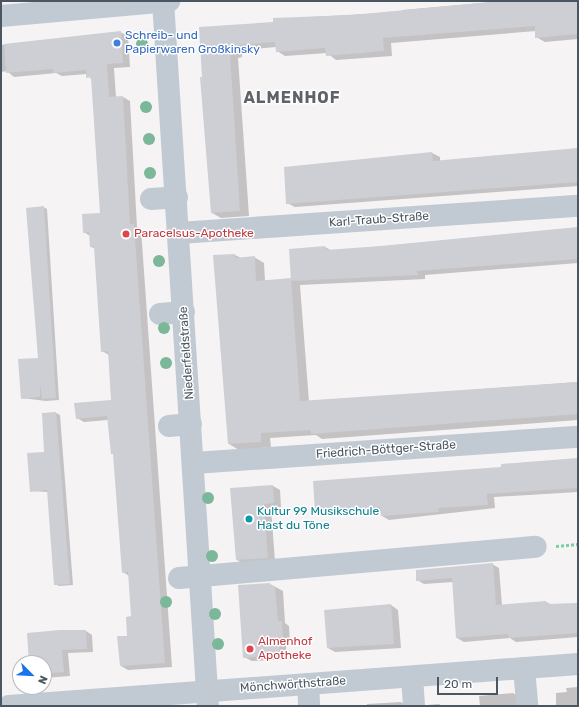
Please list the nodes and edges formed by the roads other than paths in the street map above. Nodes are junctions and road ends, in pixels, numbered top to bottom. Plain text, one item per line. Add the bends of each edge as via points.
1 (163, 1) edge
2 (169, 1) edge
3 (1, 16) edge
4 (177, 197) junction
5 (151, 199) dead end
6 (578, 206) edge
7 (179, 233) junction
8 (184, 312) junction
9 (160, 314) dead end
10 (191, 424) junction
11 (169, 426) dead end
12 (578, 437) edge
13 (194, 463) junction
14 (536, 547) dead end
15 (201, 576) junction
16 (179, 578) dead end
17 (578, 664) edge
18 (524, 668) junction
19 (412, 677) junction
20 (308, 684) junction
21 (207, 698) edge
22 (9, 706) edge
23 (309, 706) edge
24 (414, 706) edge
25 (527, 706) edge

1 - 2 street
1 - 3 street
1 - 4 street, Niederfeldstraße
4 - 5 street
4 - 7 street, Niederfeldstraße
6 - 7 street, Karl-Traub-Straße
7 - 8 street, Niederfeldstraße
8 - 9 street
8 - 10 street, Niederfeldstraße
10 - 11 street
10 - 13 street, Niederfeldstraße
12 - 13 street, Friedrich-Böttger-Straße
13 - 15 street, Niederfeldstraße
14 - 15 street
15 - 16 street
15 - 21 street, Niederfeldstraße
17 - 18 street, Mönchwörthstraße
18 - 19 street, Mönchwörthstraße
18 - 25 street
19 - 20 street, Mönchwörthstraße
19 - 24 street
20 - 21 street, Mönchwörthstraße
20 - 23 street
21 - 22 street, Mönchwörthstraße

